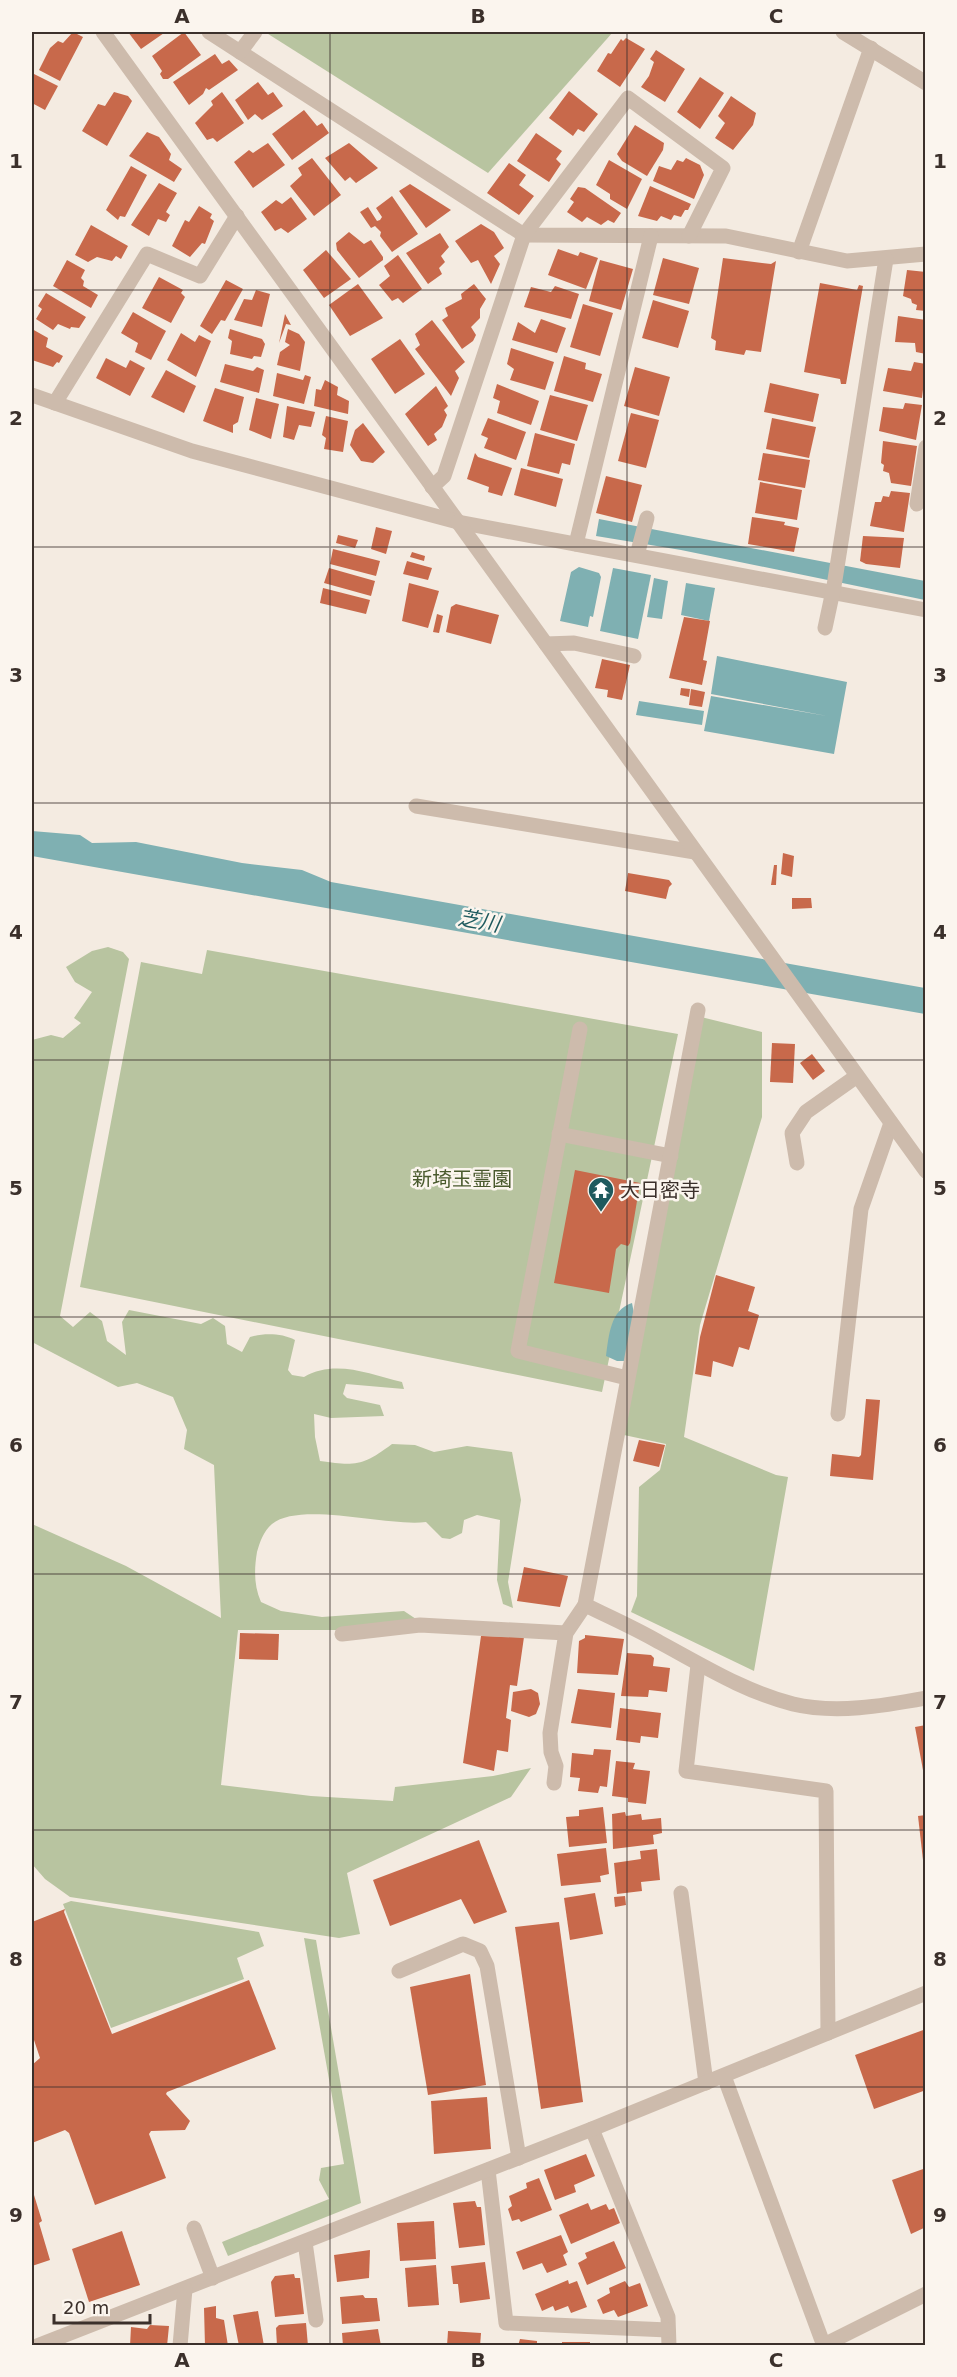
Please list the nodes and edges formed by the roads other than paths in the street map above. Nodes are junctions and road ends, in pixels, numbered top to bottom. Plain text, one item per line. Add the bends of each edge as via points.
1 (103, 32) edge
2 (209, 32) edge
3 (255, 32) edge
4 (843, 32) edge
5 (871, 48) junction
6 (240, 52) junction
7 (926, 83) edge
8 (237, 216) junction
9 (524, 235) junction
10 (651, 236) junction
11 (689, 236) junction
12 (799, 252) junction
13 (926, 254) edge
14 (886, 259) junction
15 (32, 395) edge
16 (55, 403) junction
17 (926, 447) edge
18 (432, 487) junction
19 (917, 504) dead end
20 (647, 518) dead end
21 (458, 522) junction
22 (576, 544) junction
23 (637, 555) junction
24 (834, 591) junction
25 (926, 610) edge
26 (825, 628) dead end
27 (546, 644) junction
28 (634, 656) dead end
29 (416, 806) dead end
30 (696, 852) junction
31 (698, 1010) dead end
32 (580, 1029) dead end
33 (857, 1076) junction
34 (891, 1123) junction
35 (559, 1134) junction
36 (671, 1156) junction
37 (797, 1163) dead end
38 (926, 1171) edge
39 (627, 1378) junction
40 (838, 1414) dead end
41 (585, 1605) junction
42 (566, 1633) junction
43 (342, 1634) dead end
44 (698, 1665) junction
45 (926, 1698) edge
46 (554, 1784) dead end
47 (681, 1893) dead end
48 (399, 1971) dead end
49 (926, 1993) edge
50 (828, 2033) junction
51 (724, 2076) junction
52 (706, 2083) junction
53 (592, 2129) junction
54 (519, 2158) junction
55 (488, 2170) junction
56 (194, 2228) dead end
57 (305, 2242) junction
58 (213, 2278) junction
59 (185, 2289) junction
60 (926, 2294) edge
61 (316, 2320) dead end
62 (669, 2338) edge
63 (825, 2345) edge
64 (37, 2346) edge
65 (180, 2346) edge

1 - 8 street
2 - 6 street
3 - 6 street
4 - 5 street
5 - 7 street
5 - 12 street
6 - 9 street
8 - 16 street via 200,276 147,254
8 - 18 street
9 - 10 street
9 - 11 street via 628,98 723,168
9 - 18 street via 444,476
10 - 11 street
10 - 22 street
11 - 12 street via 726,236
12 - 14 street via 847,261
13 - 14 street
14 - 24 street
15 - 16 street
16 - 21 street via 192,451
17 - 19 street
18 - 21 street
20 - 23 street
21 - 22 street
21 - 27 street
22 - 23 street
23 - 24 street
24 - 25 street
24 - 26 street
27 - 28 street via 574,643
27 - 30 street
29 - 30 street
30 - 33 street
31 - 36 street
32 - 35 street
33 - 34 street
33 - 37 street via 806,1112 792,1133
34 - 38 street
34 - 40 street via 861,1209
35 - 36 street
35 - 39 street via 518,1351
36 - 39 street
39 - 41 street
41 - 42 street
41 - 44 street
42 - 43 street via 420,1625
42 - 46 street via 550,1733 550,1752 556,1766
44 - 45 street via 793,1704 839,1708
44 - 50 street via 686,1771 826,1791
47 - 52 street
48 - 54 street via 463,1944 480,1951 487,1966
49 - 50 street
50 - 51 street
51 - 52 street
51 - 63 street
52 - 53 street
53 - 54 street
53 - 62 street via 668,2317
54 - 55 street
55 - 57 street
55 - 62 street via 506,2323
56 - 58 street
57 - 58 street
57 - 61 street
58 - 59 street
59 - 64 street
59 - 65 street
60 - 63 street

